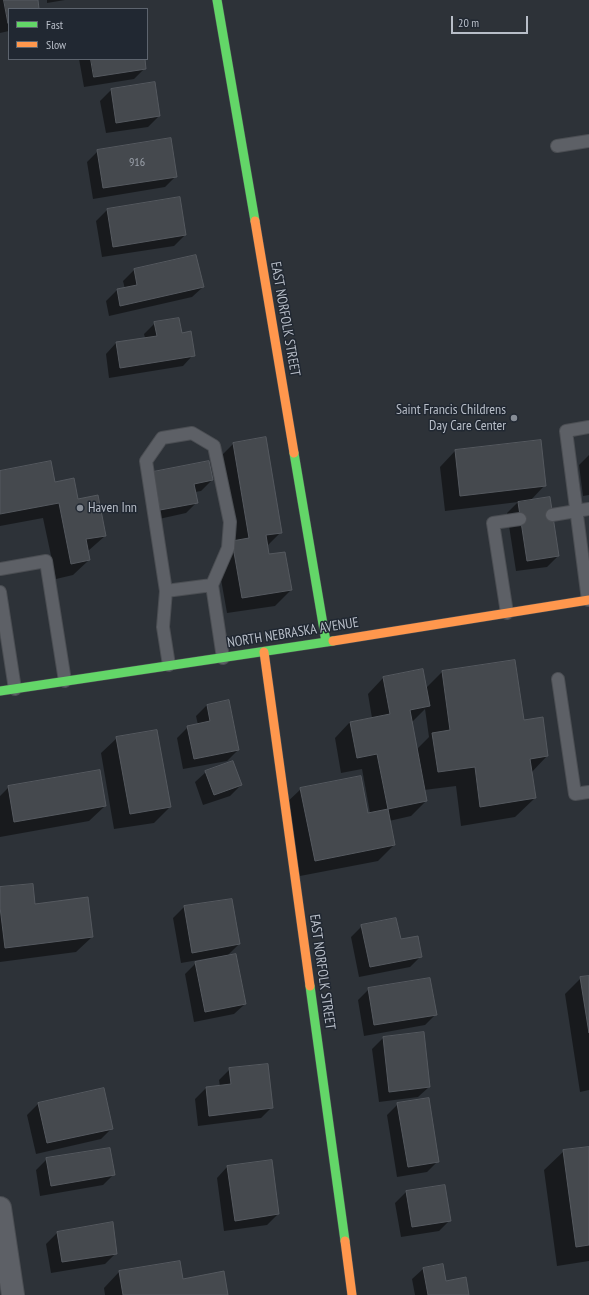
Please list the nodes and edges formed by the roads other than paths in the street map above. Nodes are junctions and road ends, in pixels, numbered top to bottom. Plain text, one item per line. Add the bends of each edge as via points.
1 (217, 0) edge
2 (589, 141) edge
3 (556, 146) dead end
4 (589, 427) edge
5 (589, 509) edge
6 (576, 511) junction
7 (552, 514) dead end
8 (520, 519) dead end
9 (0, 569) edge
10 (212, 585) junction
11 (166, 591) junction
12 (0, 592) edge
13 (588, 600) edge
14 (507, 613) junction
15 (326, 642) junction
16 (264, 652) junction
17 (223, 658) junction
18 (169, 665) junction
19 (558, 679) dead end
20 (66, 681) junction
21 (15, 689) junction
22 (0, 691) edge
23 (589, 792) edge
24 (0, 1208) edge
25 (8, 1289) edge
26 (352, 1295) edge

1 - 15 street, EAST NORFOLK STREET
2 - 3 lane
4 - 6 lane via 566,431
5 - 6 lane
6 - 7 lane
6 - 13 lane
8 - 14 lane via 493,524
9 - 20 lane via 46,561
10 - 11 lane
10 - 11 lane via 228,548 230,522 214,446 192,433 162,438 146,460
10 - 17 lane
11 - 18 lane via 163,627
12 - 21 lane
13 - 14 street, NORTH NEBRASKA AVENUE
14 - 15 street, NORTH NEBRASKA AVENUE
15 - 16 street, NORTH NEBRASKA AVENUE
16 - 17 street, NORTH NEBRASKA AVENUE
16 - 26 street, EAST NORFOLK STREET
17 - 18 street, NORTH NEBRASKA AVENUE
18 - 20 street, NORTH NEBRASKA AVENUE
19 - 23 lane via 575,794
20 - 21 street, NORTH NEBRASKA AVENUE
21 - 22 street, NORTH NEBRASKA AVENUE
24 - 25 street

